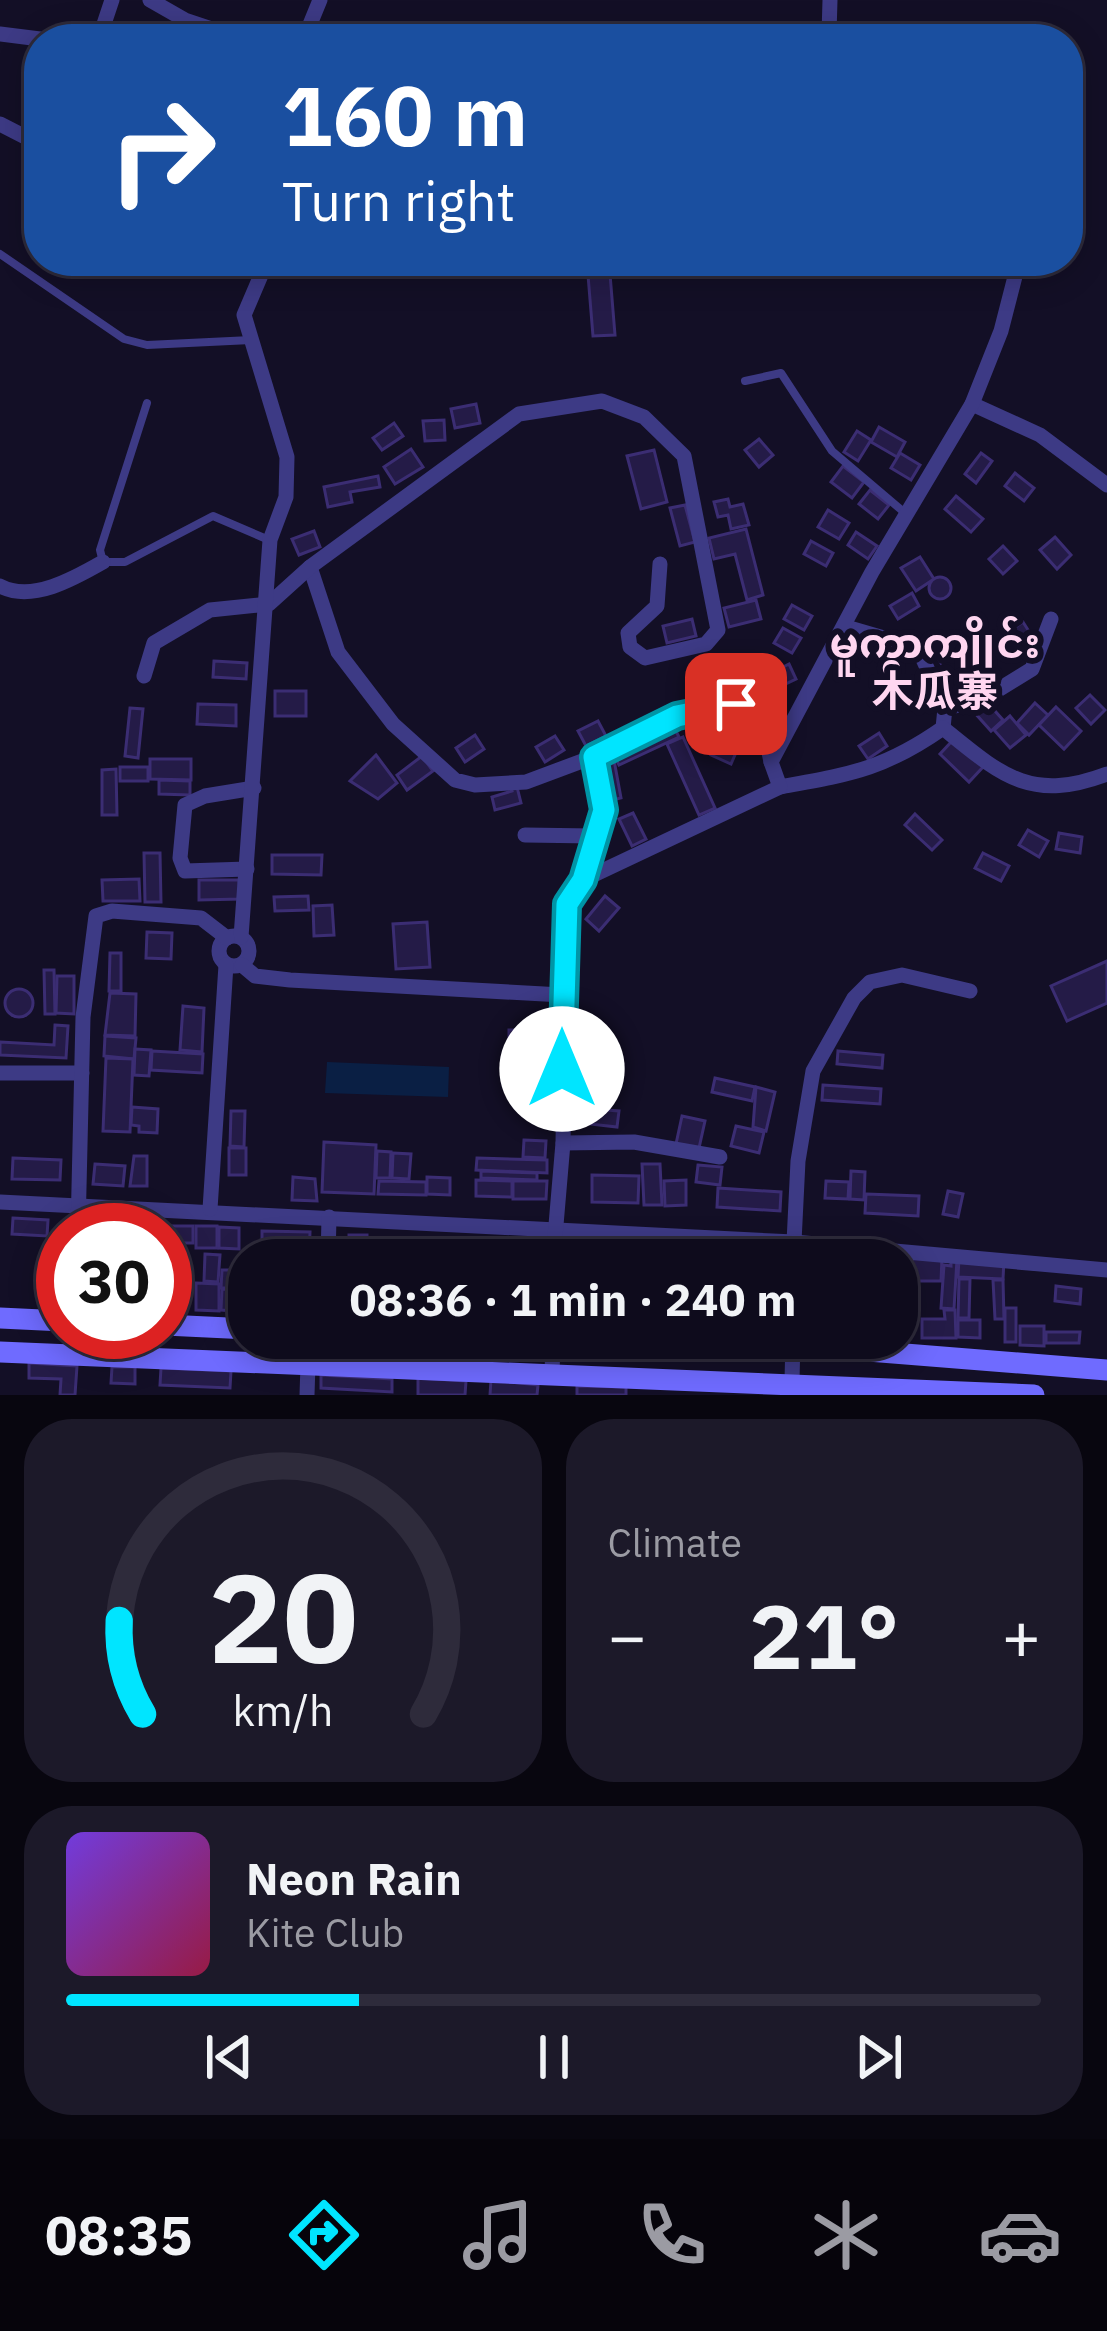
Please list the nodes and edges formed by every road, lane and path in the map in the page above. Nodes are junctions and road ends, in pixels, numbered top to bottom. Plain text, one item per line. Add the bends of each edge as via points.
1 (150, 0) edge
2 (197, 24) edge
3 (32, 276) edge
4 (261, 276) edge
5 (1014, 276) edge
6 (251, 340) junction
7 (745, 381) dead end
8 (147, 403) dead end
9 (972, 404) junction
10 (1107, 485) edge
11 (905, 513) junction
12 (270, 540) junction
13 (104, 562) junction
14 (660, 564) dead end
15 (310, 567) junction
16 (0, 586) edge
17 (269, 604) junction
18 (1051, 619) dead end
19 (846, 627) junction
20 (144, 676) dead end
21 (946, 708) junction
22 (943, 728) junction
23 (594, 757) junction
24 (771, 762) junction
25 (1107, 774) edge
26 (780, 787) junction
27 (254, 788) junction
28 (525, 835) dead end
29 (593, 836) junction
30 (247, 869) junction
31 (583, 880) junction
32 (234, 937) junction
33 (234, 965) junction
34 (970, 991) dead end
35 (562, 995) junction
36 (0, 1073) edge
37 (82, 1073) junction
38 (563, 1143) junction
39 (720, 1156) dead end
40 (0, 1202) edge
41 (40, 1203) edge
42 (79, 1203) edge
43 (192, 1208) edge
44 (210, 1209) junction
45 (329, 1216) junction
46 (553, 1228) junction
47 (328, 1239) edge
48 (553, 1239) edge
49 (742, 1239) edge
50 (794, 1239) edge
51 (918, 1251) edge
52 (1103, 1264) edge
53 (0, 1318) edge
54 (36, 1320) edge
55 (192, 1326) edge
56 (228, 1327) edge
57 (0, 1352) edge
58 (918, 1352) edge
59 (36, 1353) edge
60 (177, 1359) edge
61 (320, 1359) edge
62 (552, 1359) edge
63 (793, 1359) edge
64 (1016, 1360) junction
65 (318, 1365) junction
66 (1107, 1370) edge
67 (552, 1376) junction
68 (792, 1381) junction
69 (817, 1389) edge
70 (1025, 1394) edge
71 (307, 1395) edge

1 - 2 street
3 - 6 lane via 124,339
4 - 6 street via 244,315
5 - 9 street
6 - 12 street via 287,457 286,497
7 - 11 lane via 781,373 832,451
8 - 13 lane via 100,550
9 - 10 street via 1040,435
9 - 11 street
11 - 19 street
12 - 13 lane via 214,516 125,562
12 - 17 street
13 - 16 street via 61,586
14 - 15 street via 656,606 628,633 630,647 645,658 706,644 718,631 684,455 644,417 602,401 519,414
15 - 17 street
15 - 23 street via 338,652 393,724 455,780 526,782
17 - 20 street via 190,620 154,643
17 - 27 street
18 - 21 street via 1032,669 980,701
19 - 21 street via 918,648
19 - 24 street
21 - 22 street
22 - 25 street via 1022,783 1052,788
22 - 26 street via 857,775
23 - 24 street via 677,716 736,704 763,724
23 - 29 street via 604,810
24 - 26 street
26 - 31 street
27 - 30 street
27 - 30 street via 195,799 182,817 185,871
28 - 29 street
29 - 31 street
30 - 32 street
31 - 35 street via 567,904
32 - 33 street via 219,951
32 - 33 street via 250,952
32 - 37 street via 201,918 96,916
33 - 35 street via 290,980
33 - 44 street
34 - 50 street via 902,975 870,982 854,998 813,1071
35 - 38 street
36 - 37 street
37 - 42 street
38 - 39 street via 634,1142
38 - 46 street
40 - 41 street
43 - 44 street
44 - 45 street
45 - 46 street
45 - 47 street
46 - 48 street
46 - 49 street
51 - 52 street
53 - 54 main road
55 - 56 main road
57 - 59 main road
58 - 64 main road
60 - 65 main road
61 - 65 street
62 - 67 street
63 - 68 street
64 - 66 main road
64 - 70 main road
65 - 67 main road
65 - 71 street
67 - 68 main road
68 - 69 main road
69 - 70 main road

